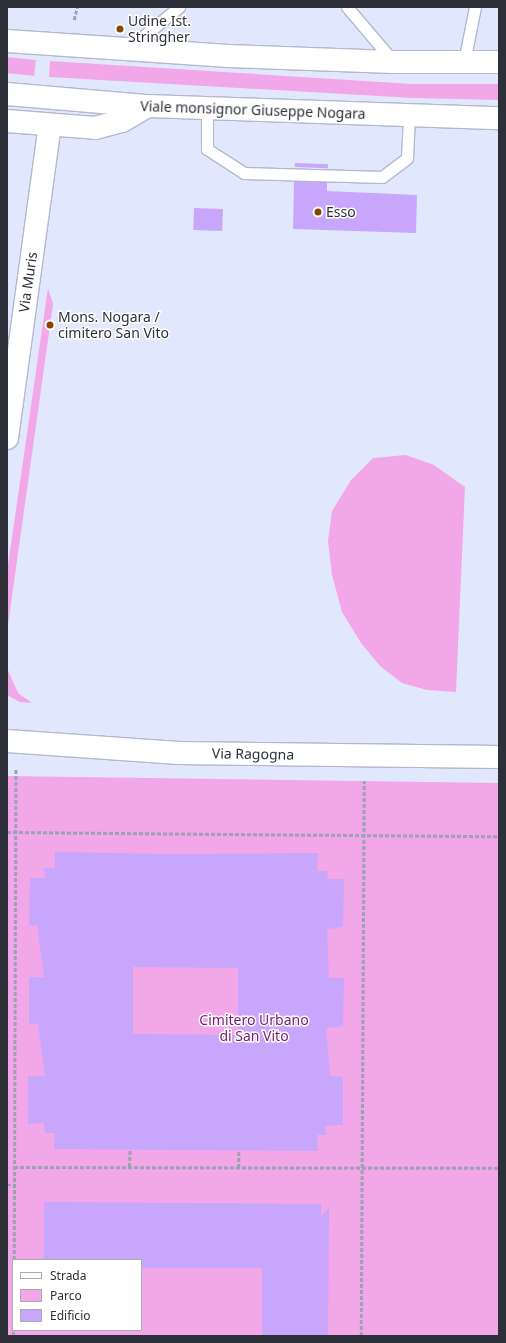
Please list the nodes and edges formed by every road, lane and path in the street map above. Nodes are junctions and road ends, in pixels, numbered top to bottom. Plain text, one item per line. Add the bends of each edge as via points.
1 (179, 7) edge
2 (347, 7) edge
3 (475, 7) edge
4 (7, 41) edge
5 (128, 49) junction
6 (393, 62) junction
7 (464, 62) junction
8 (499, 62) edge
9 (7, 94) edge
10 (148, 106) junction
11 (207, 107) junction
12 (409, 117) junction
13 (499, 118) edge
14 (7, 121) edge
15 (50, 126) junction
16 (7, 438) edge
17 (7, 741) edge
18 (499, 757) edge
19 (16, 777) dead end
20 (364, 782) dead end
21 (7, 832) edge
22 (16, 832) junction
23 (363, 835) junction
24 (499, 836) edge
25 (130, 1150) dead end
26 (239, 1152) dead end
27 (14, 1167) junction
28 (129, 1167) junction
29 (239, 1167) junction
30 (362, 1168) junction
31 (499, 1168) edge
32 (7, 1185) edge
33 (14, 1185) junction
34 (14, 1259) edge
35 (361, 1336) edge

1 - 5 lane
2 - 6 lane
3 - 7 lane
4 - 5 main road
5 - 6 main road
6 - 7 main road
7 - 8 main road
9 - 10 main road, Viale monsignor Giuseppe Nogara
10 - 11 main road, Viale monsignor Giuseppe Nogara
10 - 15 main road via 122,121 95,128
11 - 12 main road, Viale monsignor Giuseppe Nogara
11 - 12 lane via 207,149 244,173 382,177 407,158
12 - 13 main road, Viale monsignor Giuseppe Nogara
14 - 15 main road
15 - 16 main road, Via Muris
17 - 18 main road, Via Ragogna via 179,753
19 - 22 path
20 - 23 path
21 - 22 path
22 - 23 path
22 - 27 path
23 - 24 path
23 - 30 path
25 - 28 path
26 - 29 path
27 - 28 path
27 - 33 path
28 - 29 path
29 - 30 path
30 - 31 path
30 - 35 path
32 - 33 path
33 - 34 path

